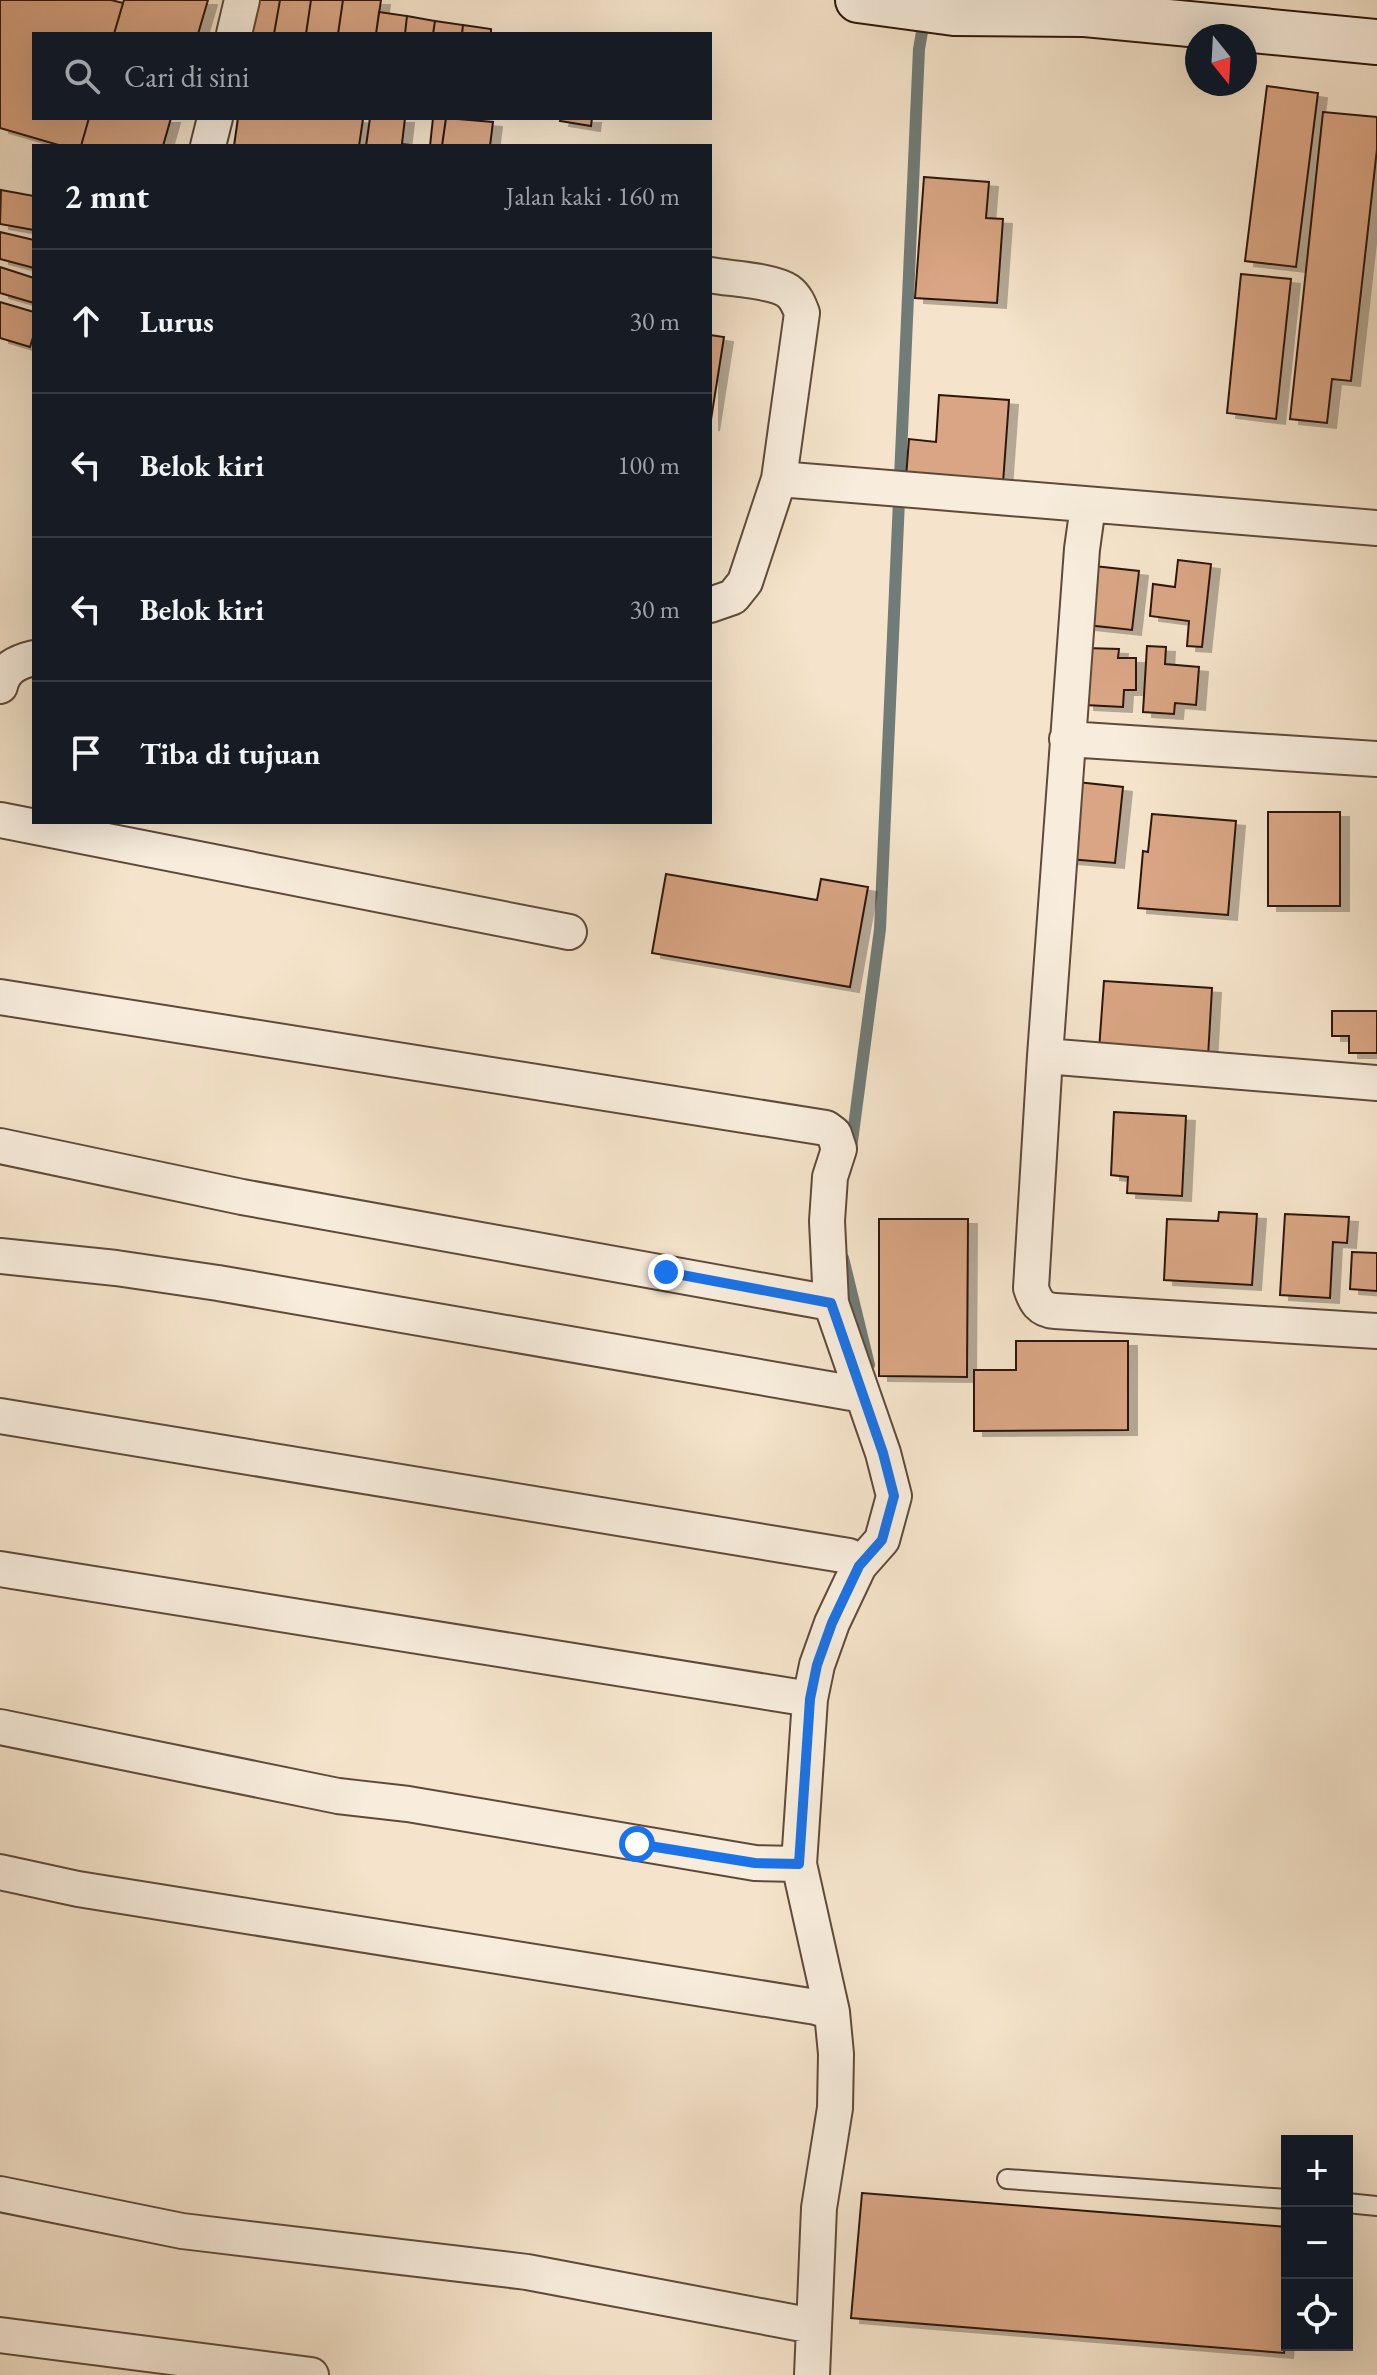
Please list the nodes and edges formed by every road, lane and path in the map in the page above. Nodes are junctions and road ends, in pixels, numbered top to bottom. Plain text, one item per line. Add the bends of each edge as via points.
1 (242, 0) edge
2 (858, 0) edge
3 (1086, 7) edge
4 (234, 32) edge
5 (1377, 42) edge
6 (214, 120) edge
7 (208, 144) edge
8 (712, 275) edge
9 (779, 479) junction
10 (1088, 506) junction
11 (1377, 528) edge
12 (712, 604) edge
13 (32, 659) edge
14 (0, 686) edge
15 (1067, 739) junction
16 (1377, 759) edge
17 (0, 820) edge
18 (569, 932) dead end
19 (0, 997) edge
20 (1045, 1056) junction
21 (1377, 1083) edge
22 (0, 1146) edge
23 (0, 1256) edge
24 (831, 1303) junction
25 (1377, 1331) edge
26 (863, 1395) junction
27 (0, 1416) edge
28 (859, 1566) junction
29 (0, 1569) edge
30 (810, 1699) junction
31 (0, 1727) edge
32 (799, 1864) junction
33 (0, 1872) edge
34 (832, 2012) junction
35 (1007, 2179) dead end
36 (0, 2194) edge
37 (1281, 2199) edge
38 (1353, 2204) edge
39 (1377, 2206) edge
40 (813, 2326) junction
41 (0, 2335) edge
42 (311, 2375) edge
43 (812, 2375) edge

1 - 4 street
2 - 3 main road via 954,13
3 - 5 main road
6 - 7 street
8 - 9 street via 787,291 802,313
9 - 10 street
9 - 12 street via 745,582 733,597
10 - 11 street
10 - 15 street
13 - 14 street via 10,667
15 - 16 street
15 - 20 street
17 - 18 street
19 - 24 street via 826,1128 839,1149 830,1177 827,1221
20 - 21 street
20 - 25 street via 1031,1288 1038,1305 1055,1311
22 - 24 street via 242,1197
23 - 26 street via 218,1283
24 - 26 street
26 - 28 street via 894,1496 882,1540
27 - 28 street via 849,1556
28 - 30 street via 832,1623
29 - 30 street
30 - 32 street
31 - 32 street via 338,1796 740,1861
32 - 34 street
33 - 34 street
34 - 40 street via 835,2108 819,2208
35 - 37 lane
36 - 40 street via 182,2231 527,2272
38 - 39 lane
40 - 43 street
41 - 42 street

